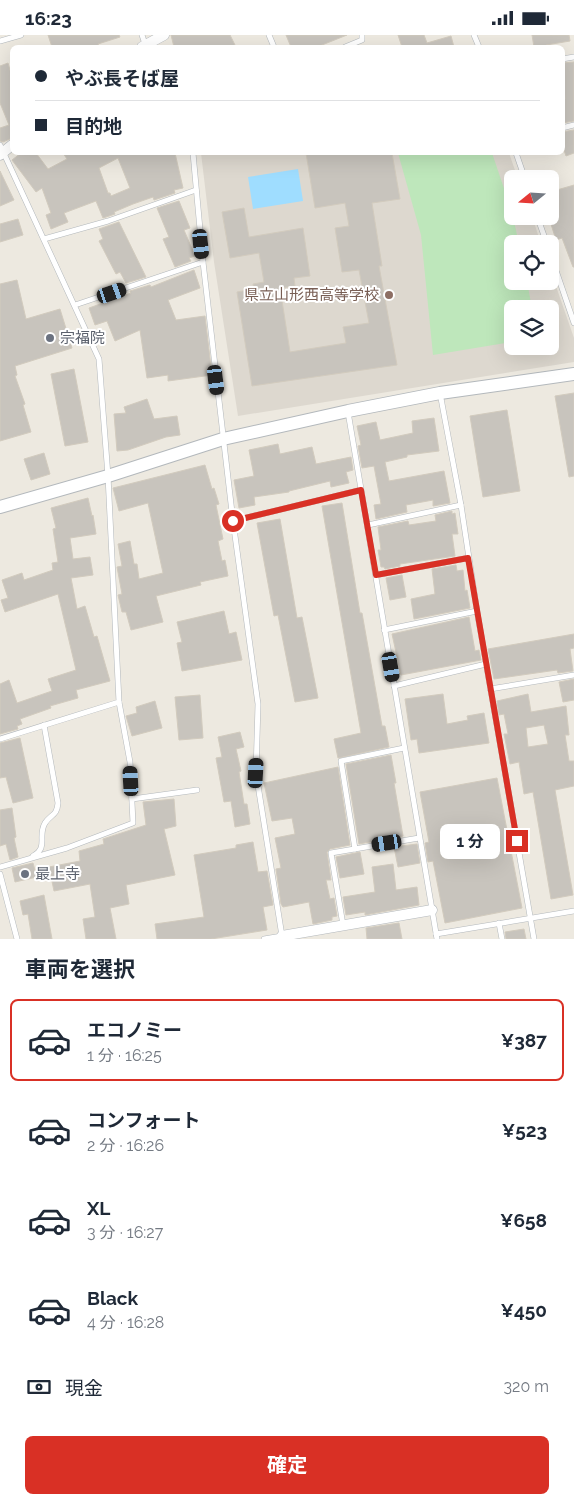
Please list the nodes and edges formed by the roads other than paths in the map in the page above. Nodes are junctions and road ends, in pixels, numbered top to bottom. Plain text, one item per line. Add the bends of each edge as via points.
1 (21, 35) edge
2 (164, 35) edge
3 (362, 35) edge
4 (0, 41) edge
5 (143, 43) edge
6 (350, 45) edge
7 (1, 150) edge
8 (193, 155) edge
9 (517, 155) edge
10 (522, 170) edge
11 (196, 190) junction
12 (44, 239) junction
13 (203, 262) junction
14 (559, 279) edge
15 (75, 305) junction
16 (574, 323) edge
17 (574, 374) edge
18 (440, 393) junction
19 (348, 411) junction
20 (223, 439) junction
21 (108, 476) junction
22 (361, 490) junction
23 (461, 505) junction
24 (0, 507) edge
25 (233, 521) junction
26 (368, 525) junction
27 (468, 558) junction
28 (376, 575) junction
29 (477, 611) junction
30 (384, 630) junction
31 (486, 664) junction
32 (574, 675) edge
33 (394, 687) junction
34 (490, 689) junction
35 (119, 702) junction
36 (44, 725) junction
37 (0, 739) edge
38 (404, 748) junction
39 (197, 790) dead end
40 (132, 799) junction
41 (420, 838) junction
42 (355, 849) junction
43 (26, 860) junction
44 (0, 867) edge
45 (0, 874) edge
46 (432, 910) junction
47 (574, 911) edge
48 (530, 917) junction
49 (499, 923) junction
50 (343, 925) junction
51 (279, 937) edge
52 (436, 937) edge
53 (17, 939) edge
54 (264, 939) edge
55 (502, 939) edge
56 (534, 939) edge

1 - 4 lane
2 - 5 street
3 - 6 lane via 362,40
7 - 12 lane
8 - 11 lane
9 - 10 lane
11 - 12 lane via 108,221
11 - 13 lane
12 - 15 lane
13 - 15 lane
13 - 20 lane
14 - 16 lane
15 - 21 lane via 99,359
17 - 18 street
18 - 19 street
18 - 23 lane
19 - 20 street
19 - 22 lane
20 - 21 street
20 - 25 lane
21 - 24 street
21 - 35 lane
22 - 25 lane
22 - 26 lane
23 - 26 lane
23 - 27 lane
25 - 51 lane via 258,704 256,773
26 - 28 lane
27 - 28 lane
27 - 29 lane
28 - 30 lane
29 - 30 lane
29 - 31 lane
30 - 33 lane
31 - 33 lane
31 - 34 lane
32 - 34 lane
33 - 38 lane
34 - 48 lane
35 - 36 lane
35 - 40 lane via 130,762
36 - 37 lane
36 - 43 lane via 57,810 46,823 43,846
38 - 41 lane
38 - 42 lane via 341,761
39 - 40 lane
40 - 43 lane via 133,823 67,849
41 - 42 lane
41 - 46 lane
42 - 50 lane via 331,853
43 - 44 lane
45 - 53 lane
46 - 50 street
46 - 52 lane
47 - 48 lane
48 - 49 lane
48 - 56 lane
49 - 52 lane
49 - 55 lane
50 - 51 street
51 - 54 lane

